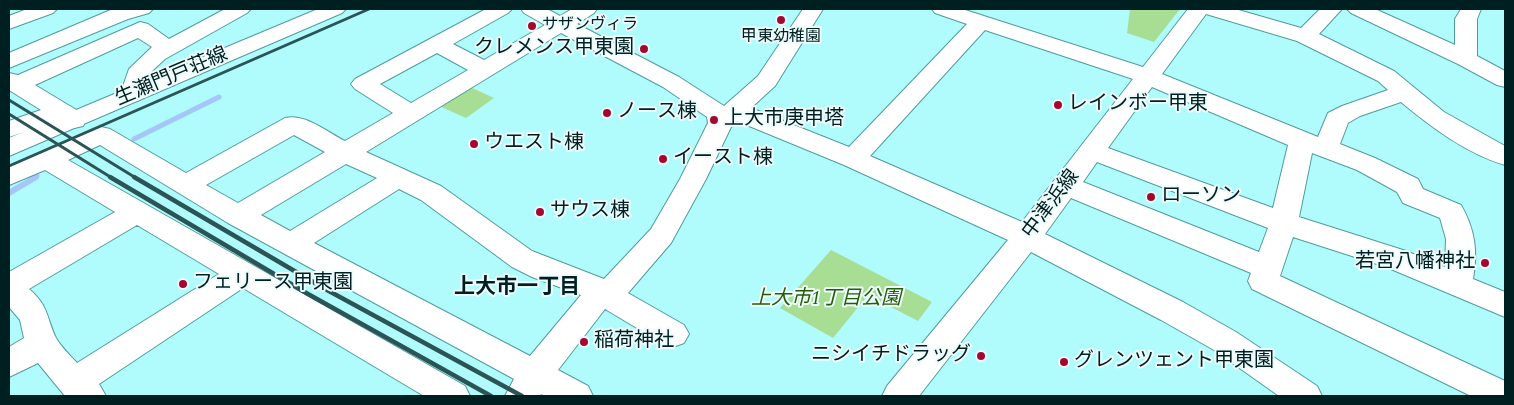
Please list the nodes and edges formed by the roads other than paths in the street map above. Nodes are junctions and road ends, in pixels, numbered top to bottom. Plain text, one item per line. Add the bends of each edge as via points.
1 (46, 9) edge
2 (142, 9) edge
3 (240, 9) edge
4 (335, 9) edge
5 (530, 9) edge
6 (587, 9) edge
7 (813, 9) edge
8 (942, 9) edge
9 (1199, 9) edge
10 (1213, 9) edge
11 (1332, 9) edge
12 (1358, 9) edge
13 (1471, 9) edge
14 (482, 12) edge
15 (981, 22) junction
16 (9, 23) edge
17 (561, 26) junction
18 (1305, 36) junction
19 (437, 44) junction
20 (168, 48) junction
21 (1466, 59) junction
22 (9, 61) edge
23 (486, 70) junction
24 (1500, 74) edge
25 (1150, 77) junction
26 (13, 82) edge
27 (1405, 92) junction
28 (132, 95) junction
29 (412, 114) junction
30 (67, 116) junction
31 (728, 117) junction
32 (9, 129) edge
33 (1314, 145) junction
34 (9, 148) edge
35 (1092, 151) junction
36 (346, 154) junction
37 (1505, 156) edge
38 (46, 159) junction
39 (853, 159) junction
40 (9, 176) edge
41 (397, 178) junction
42 (185, 185) junction
43 (1066, 186) junction
44 (137, 212) junction
45 (238, 216) junction
46 (1284, 223) junction
47 (1026, 238) junction
48 (290, 244) junction
49 (1268, 268) junction
50 (242, 273) junction
51 (1457, 284) junction
52 (9, 287) edge
53 (605, 293) junction
54 (1505, 305) edge
55 (673, 334) dead end
56 (42, 344) junction
57 (9, 363) edge
58 (528, 385) edge
59 (81, 390) edge
60 (911, 393) edge
61 (453, 396) edge
62 (576, 396) edge
63 (1304, 396) edge
64 (1504, 396) edge

1 - 16 street
2 - 22 street via 121,14
3 - 20 street
4 - 28 street, 生瀬門戸荘線
5 - 17 street
6 - 17 street
7 - 31 street via 766,81
8 - 15 street
9 - 25 street, 中津浜線
10 - 18 street
11 - 18 street
12 - 21 street
13 - 21 street via 1466,19
14 - 19 street
15 - 25 street
15 - 39 street
17 - 23 street
17 - 31 street via 671,82
18 - 27 street via 1386,76
19 - 23 street
19 - 29 street via 362,84
20 - 26 street via 140,29
20 - 28 street via 141,69
21 - 24 street
23 - 29 street
25 - 33 street
25 - 35 street, 中津浜線
26 - 30 street
27 - 33 street via 1351,111 1337,120
27 - 37 street via 1435,118
28 - 30 street, 生瀬門戸荘線
29 - 36 street
30 - 32 street
30 - 34 street, 生瀬門戸荘線
31 - 39 street
31 - 53 street via 661,236
33 - 46 street
33 - 51 street via 1366,164 1408,186 1413,196 1451,212 1460,230 1463,256
35 - 43 street, 中津浜線
35 - 46 street
36 - 41 street
36 - 42 street via 294,124
36 - 45 street
38 - 40 street
38 - 42 street via 101,135
38 - 44 street
39 - 47 street
41 - 48 street
41 - 53 street via 431,194 522,259 585,282
42 - 45 street
43 - 47 street, 中津浜線
43 - 49 street
44 - 50 street
44 - 52 street
45 - 48 street
46 - 49 street
46 - 51 street via 1396,259
47 - 60 street, 中津浜線
47 - 63 street via 1225,341
48 - 58 street
49 - 64 street via 1263,281
50 - 59 street
50 - 61 street
51 - 54 street
52 - 56 street via 27,305
53 - 55 street
53 - 58 street
56 - 57 street
56 - 59 street
58 - 62 street

